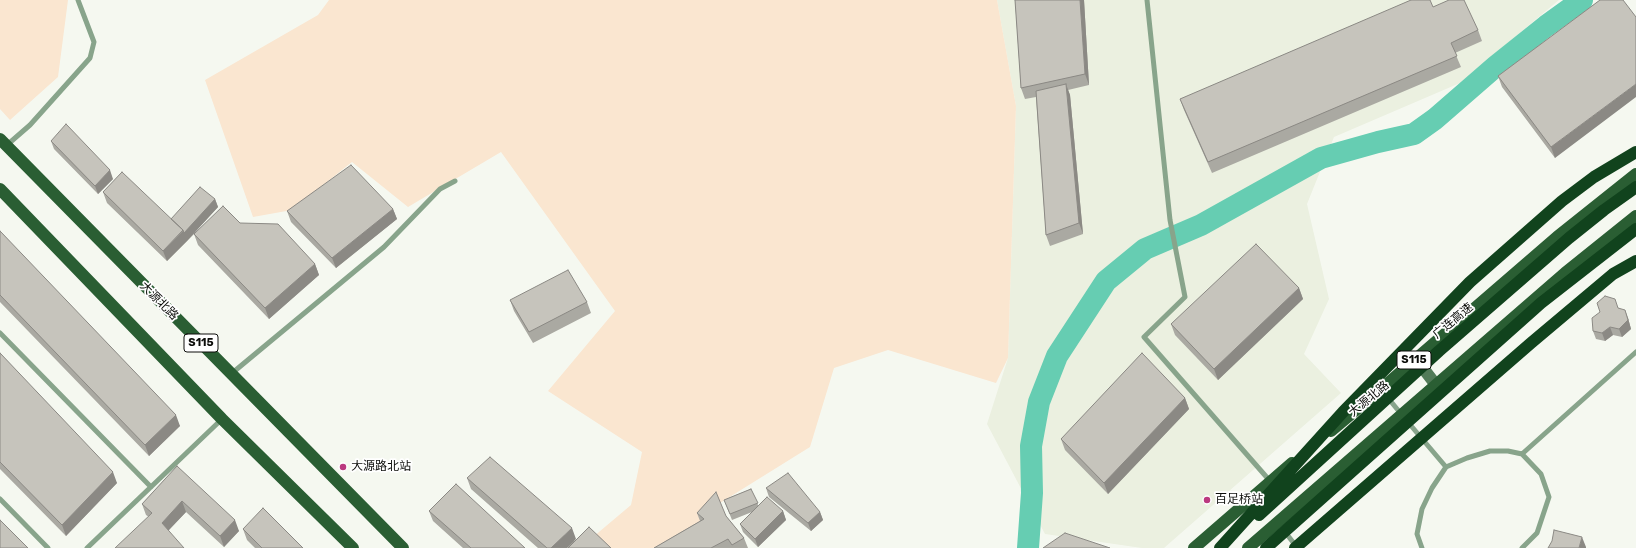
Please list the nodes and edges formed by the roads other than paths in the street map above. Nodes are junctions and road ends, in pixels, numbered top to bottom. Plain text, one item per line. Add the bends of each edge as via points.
1 (78, 0) edge
2 (1147, 0) edge
3 (3, 142) edge
4 (1636, 152) edge
5 (1636, 174) edge
6 (455, 181) dead end
7 (1636, 187) edge
8 (0, 189) edge
9 (1636, 216) edge
10 (1636, 229) edge
11 (1636, 261) edge
12 (0, 332) edge
13 (1636, 352) edge
14 (1416, 359) junction
15 (231, 374) junction
16 (1436, 385) junction
17 (1381, 389) junction
18 (1402, 414) junction
19 (222, 419) junction
20 (1522, 454) junction
21 (1446, 467) junction
22 (1270, 481) junction
23 (151, 487) junction
24 (0, 499) edge
25 (1276, 522) junction
26 (48, 548) edge
27 (87, 548) edge
28 (353, 548) edge
29 (403, 548) edge
30 (1194, 548) edge
31 (1221, 548) edge
32 (1248, 548) edge
33 (1266, 548) edge
34 (1297, 548) edge
35 (1422, 548) edge
36 (1522, 548) edge

1 - 3 lane via 94,42 90,58 30,125
2 - 22 lane via 1170,220 1185,297 1144,337
3 - 15 main road, 大源北路 / S115
4 - 31 highway via 1594,177 1562,201 1470,282 1343,412
5 - 14 main road, 大源北路 / S115 via 1557,237
6 - 15 lane via 440,189 384,247
7 - 31 highway, 广连高速 via 1569,238 1439,351
8 - 19 main road
9 - 16 main road, S115 via 1565,273
10 - 33 highway via 1541,303
11 - 34 highway via 1613,274 1531,343
12 - 23 lane
13 - 20 lane
14 - 16 street
14 - 17 main road, 大源北路 / S115
15 - 29 main road, 大源北路 / S115
16 - 18 main road, S115
17 - 18 lane
17 - 22 main road, 大源北路 / S115
18 - 21 lane
18 - 25 main road, S115
19 - 23 lane
19 - 28 main road
20 - 21 lane via 1490,451
20 - 36 lane via 1541,474 1549,497 1537,532
21 - 35 lane via 1422,509 1416,534
22 - 30 main road, 大源北路 / S115
23 - 27 lane
24 - 26 lane
25 - 32 main road, S115
25 - 34 lane

